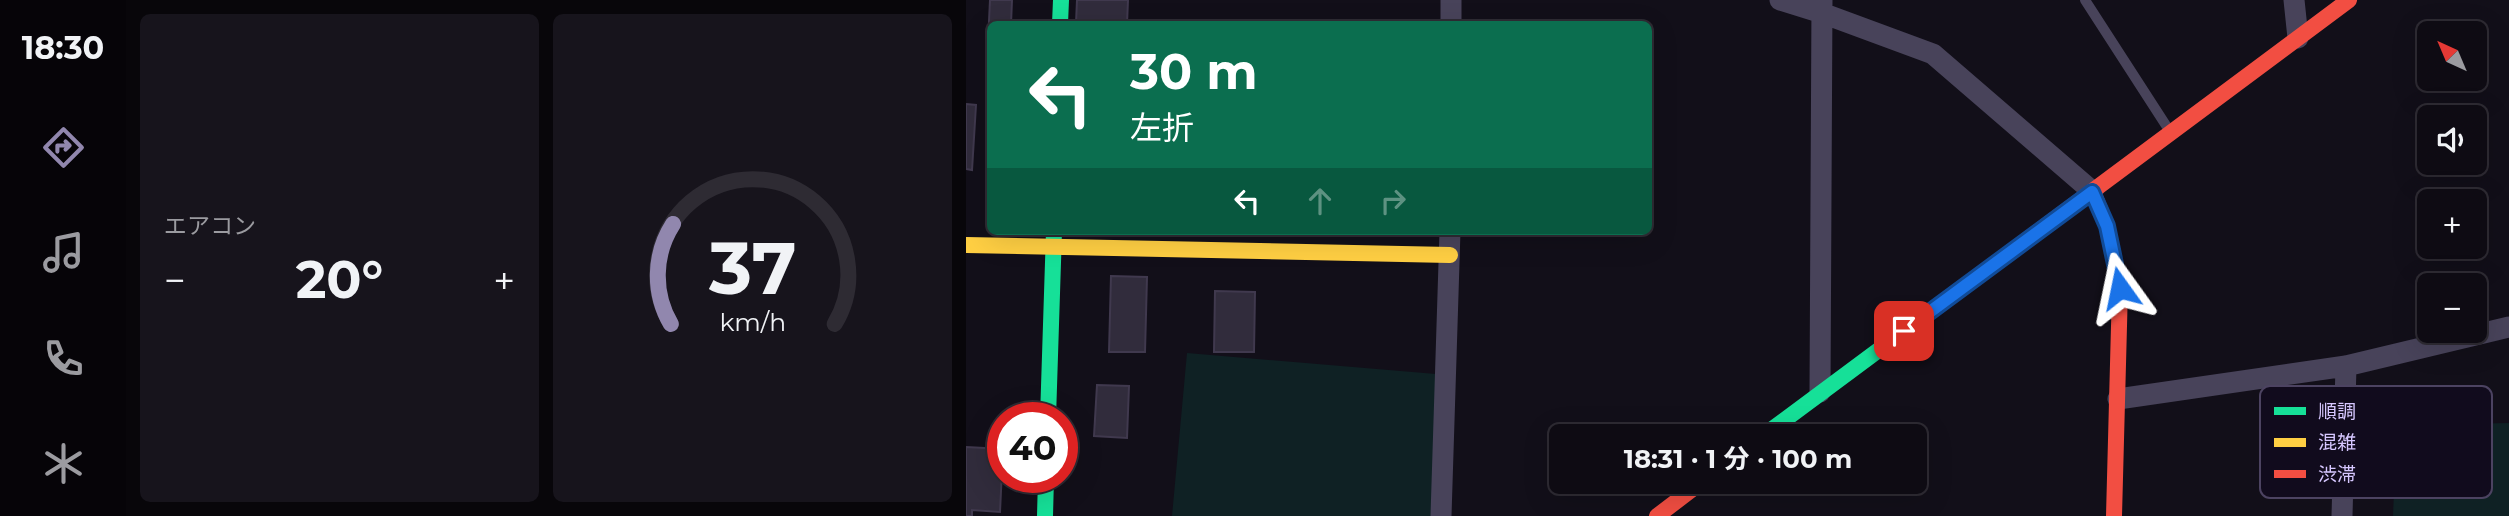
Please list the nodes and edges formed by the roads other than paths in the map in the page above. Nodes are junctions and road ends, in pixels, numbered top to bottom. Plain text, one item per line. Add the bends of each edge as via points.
1 (1061, 0) edge
2 (1451, 0) edge
3 (1780, 0) edge
4 (2085, 0) edge
5 (2294, 0) edge
6 (2348, 0) edge
7 (1822, 7) edge
8 (1060, 21) edge
9 (1451, 21) edge
10 (2298, 38) junction
11 (2171, 132) junction
12 (2092, 192) junction
13 (1450, 235) edge
14 (1054, 239) edge
15 (966, 245) edge
16 (1450, 254) junction
17 (2509, 327) edge
18 (2346, 366) junction
19 (2346, 386) edge
20 (1820, 392) junction
21 (2119, 399) junction
22 (1049, 402) edge
23 (1779, 424) edge
24 (1046, 493) edge
25 (1686, 494) edge
26 (2343, 498) edge
27 (1045, 516) edge
28 (1441, 516) edge
29 (1657, 516) edge
30 (2114, 516) edge
31 (2343, 516) edge

1 - 8 main road
2 - 9 street
3 - 7 street
4 - 11 lane
5 - 10 street
6 - 10 main road
7 - 12 street via 1933,54
7 - 20 street
10 - 11 main road
11 - 12 main road
12 - 20 main road
12 - 21 main road via 2107,226 2120,288
13 - 16 street
14 - 15 main road
14 - 16 main road
14 - 22 main road
16 - 28 street
17 - 18 street
18 - 19 street
18 - 21 street
20 - 23 main road
21 - 30 main road
24 - 27 main road
25 - 29 main road
26 - 31 street

